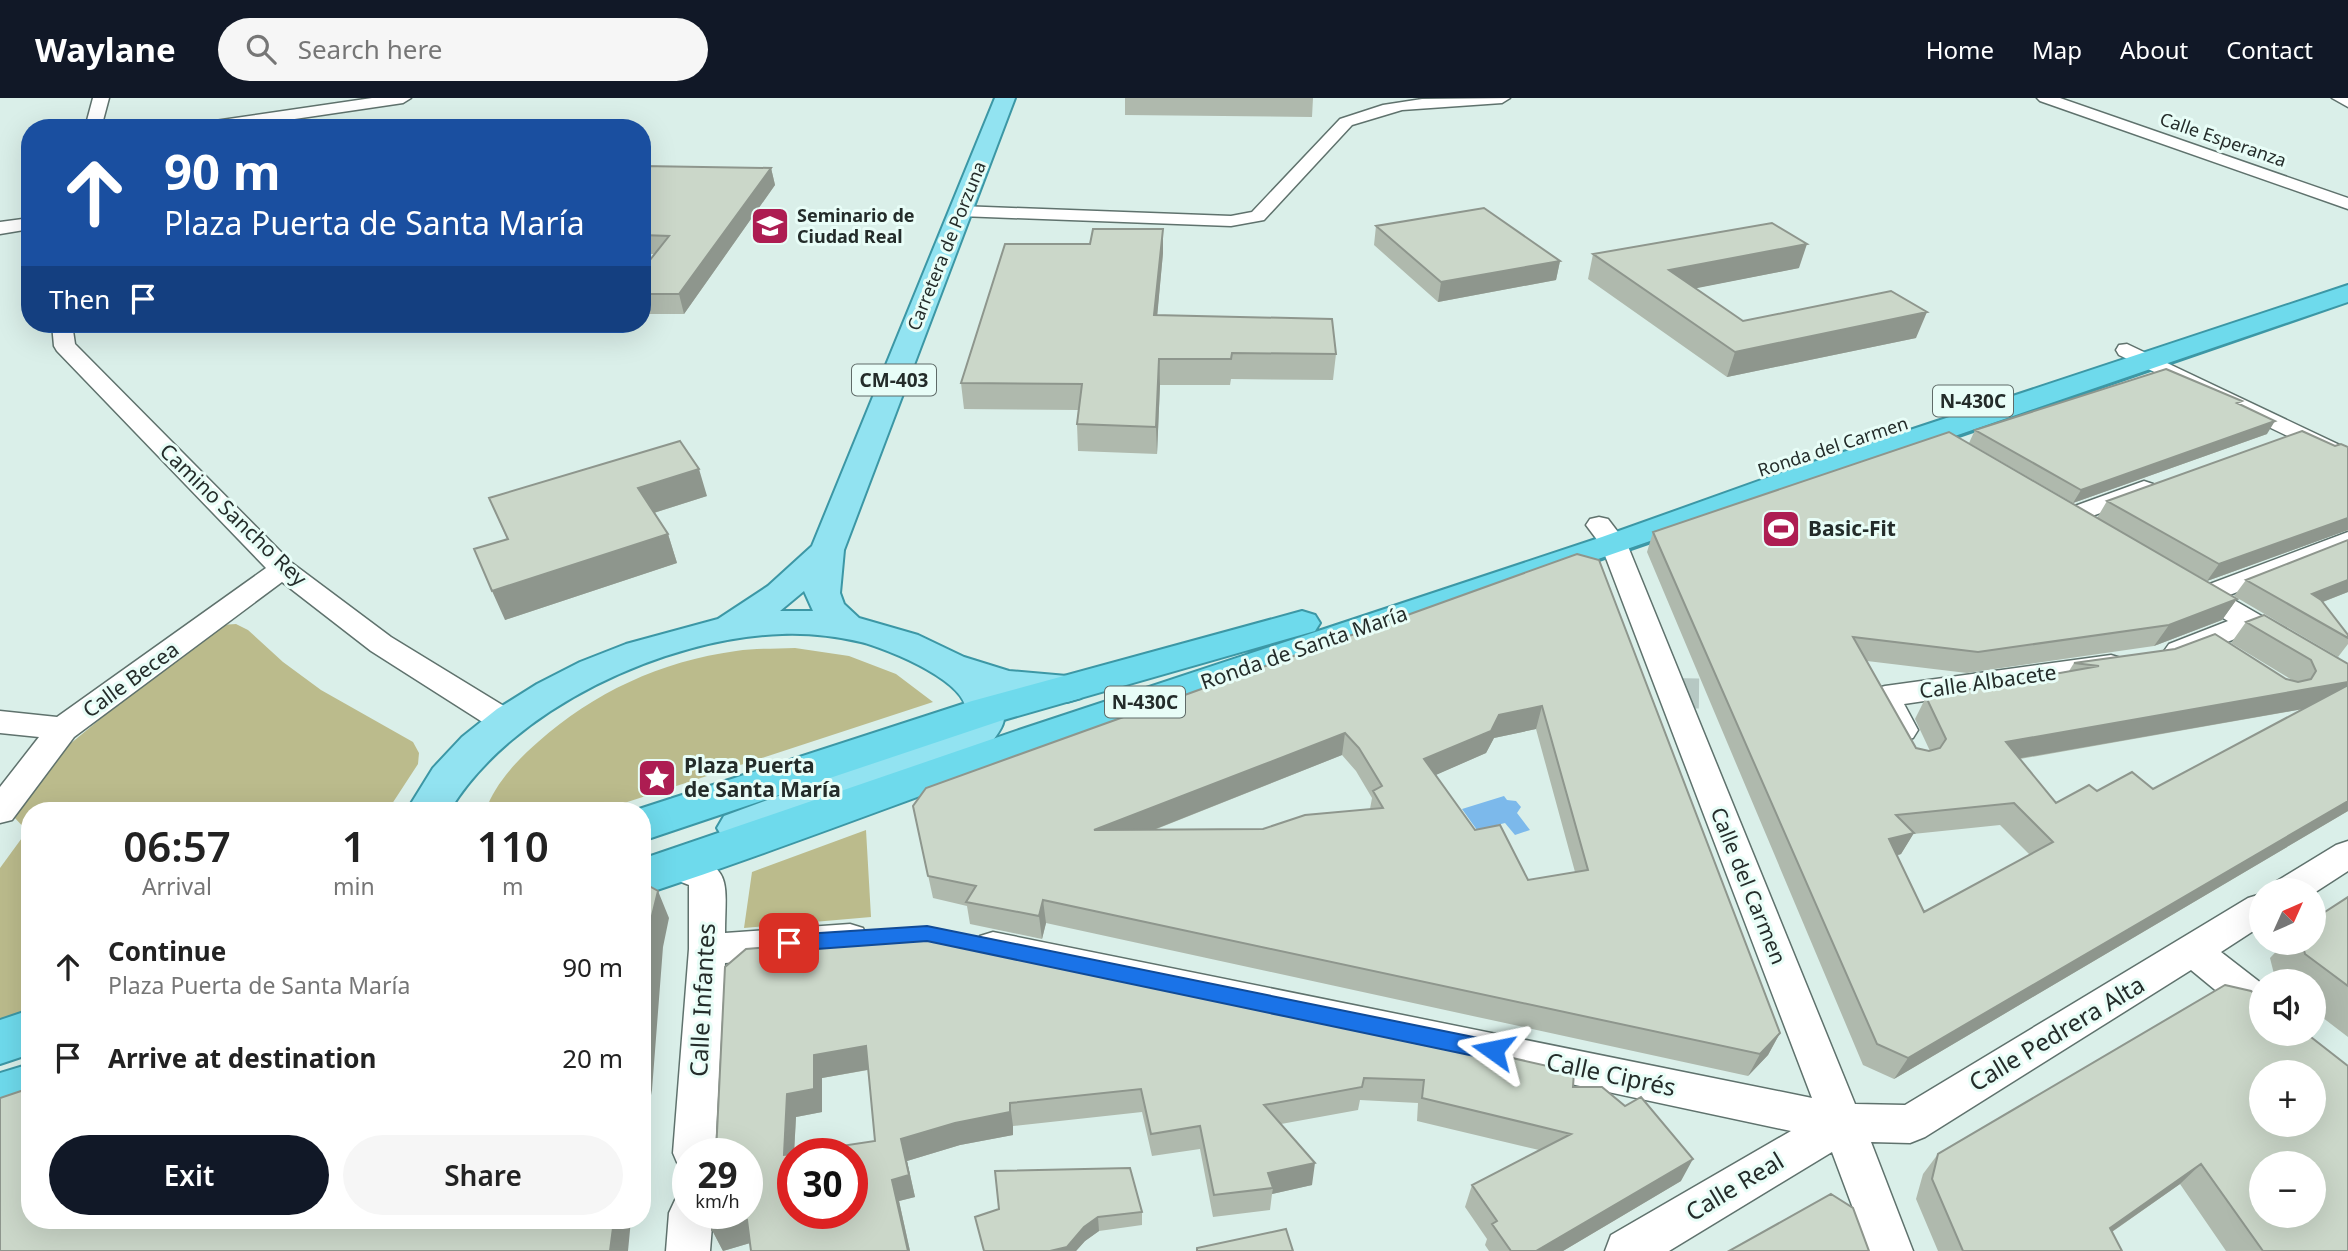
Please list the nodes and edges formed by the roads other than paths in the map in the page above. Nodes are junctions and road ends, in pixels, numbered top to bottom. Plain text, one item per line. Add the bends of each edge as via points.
1 (101, 98) edge
2 (403, 98) edge
3 (1005, 98) edge
4 (1365, 98) edge
5 (1423, 98) edge
6 (1502, 98) edge
7 (2045, 98) edge
8 (2340, 98) edge
9 (2348, 102) edge
10 (1451, 103) junction
11 (95, 119) edge
12 (262, 119) edge
13 (1346, 122) junction
14 (2348, 204) edge
15 (960, 211) junction
16 (21, 224) edge
17 (0, 228) edge
18 (2348, 278) edge
19 (2348, 293) edge
20 (63, 333) edge
21 (2139, 355) junction
22 (2299, 433) junction
23 (2261, 447) edge
24 (2348, 457) edge
25 (2172, 479) edge
26 (2047, 502) edge
27 (1606, 535) junction
28 (2348, 540) edge
29 (828, 550) junction
30 (282, 569) junction
31 (2171, 576) edge
32 (2205, 596) junction
33 (2251, 622) junction
34 (847, 627) junction
35 (722, 631) junction
36 (2203, 642) junction
37 (2237, 663) edge
38 (947, 665) junction
39 (2348, 679) edge
40 (1067, 689) junction
41 (986, 711) junction
42 (0, 722) edge
43 (506, 722) junction
44 (63, 729) junction
45 (1916, 759) edge
46 (433, 802) edge
47 (0, 811) edge
48 (651, 822) edge
49 (2348, 854) edge
50 (660, 872) edge
51 (2310, 878) edge
52 (2249, 916) edge
53 (886, 936) edge
54 (954, 939) edge
55 (707, 949) junction
56 (2193, 951) junction
57 (2249, 995) edge
58 (21, 1035) edge
59 (0, 1042) edge
60 (21, 1090) edge
61 (0, 1097) edge
62 (1843, 1123) junction
63 (695, 1138) edge
64 (690, 1229) edge
65 (688, 1251) edge
66 (1627, 1251) edge
67 (1891, 1251) edge

1 - 11 street
2 - 12 street
3 - 15 main road, Carretera de Porzuna / CM-403
4 - 13 street
5 - 10 street
6 - 10 street
7 - 14 street, Calle Esperanza
8 - 9 street
10 - 13 street via 1387,109
13 - 15 street via 1258,216 1231,221
15 - 29 main road, Carretera de Porzuna / CM-403
16 - 17 street
18 - 21 highway, Ronda del Carmen / N-430C
19 - 21 highway, Ronda del Carmen / N-430C
20 - 30 street, Camino Sancho Rey via 65,346
21 - 22 street
21 - 27 highway, Ronda del Carmen / N-430C
21 - 27 highway, Ronda del Carmen / N-430C via 1942,441 1806,475
22 - 23 street
22 - 24 street
25 - 26 street via 2081,523
27 - 40 highway, Ronda de Santa María / N-430C
27 - 50 highway, Ronda de Santa María / N-430C
27 - 62 street, Calle del Carmen
28 - 32 street
29 - 34 main road, Carretera de Porzuna via 820,579 824,602
29 - 35 main road via 781,594
30 - 43 street, Camino Sancho Rey via 381,644
30 - 44 street, Calle Becea
31 - 32 street
32 - 33 street
33 - 36 street, Calle Albacete
33 - 39 street
34 - 35 main road via 771,623
34 - 38 main road via 884,636
35 - 43 main road via 648,649 577,680
36 - 37 street
36 - 45 street, Calle Albacete via 2147,660 1885,696
38 - 40 main road via 1008,684
38 - 41 main road via 981,695
40 - 41 highway, Ronda de Santa María / N-430C
41 - 48 highway, N-430C
41 - 50 main road via 982,727 970,741 749,823
42 - 44 street
43 - 46 main road via 449,778
44 - 47 street, Calle Becea
49 - 51 street
50 - 55 street, Calle Infantes via 696,870 708,880
52 - 56 street, Calle Pedrera Alta
53 - 55 street
54 - 62 street, Calle Ciprés
55 - 63 street, Calle Infantes
56 - 57 street
56 - 62 street, Calle Pedrera Alta via 1909,1124
58 - 59 highway
60 - 61 highway
62 - 66 street, Calle Real
62 - 67 street, Calle del Carmen
64 - 65 street

